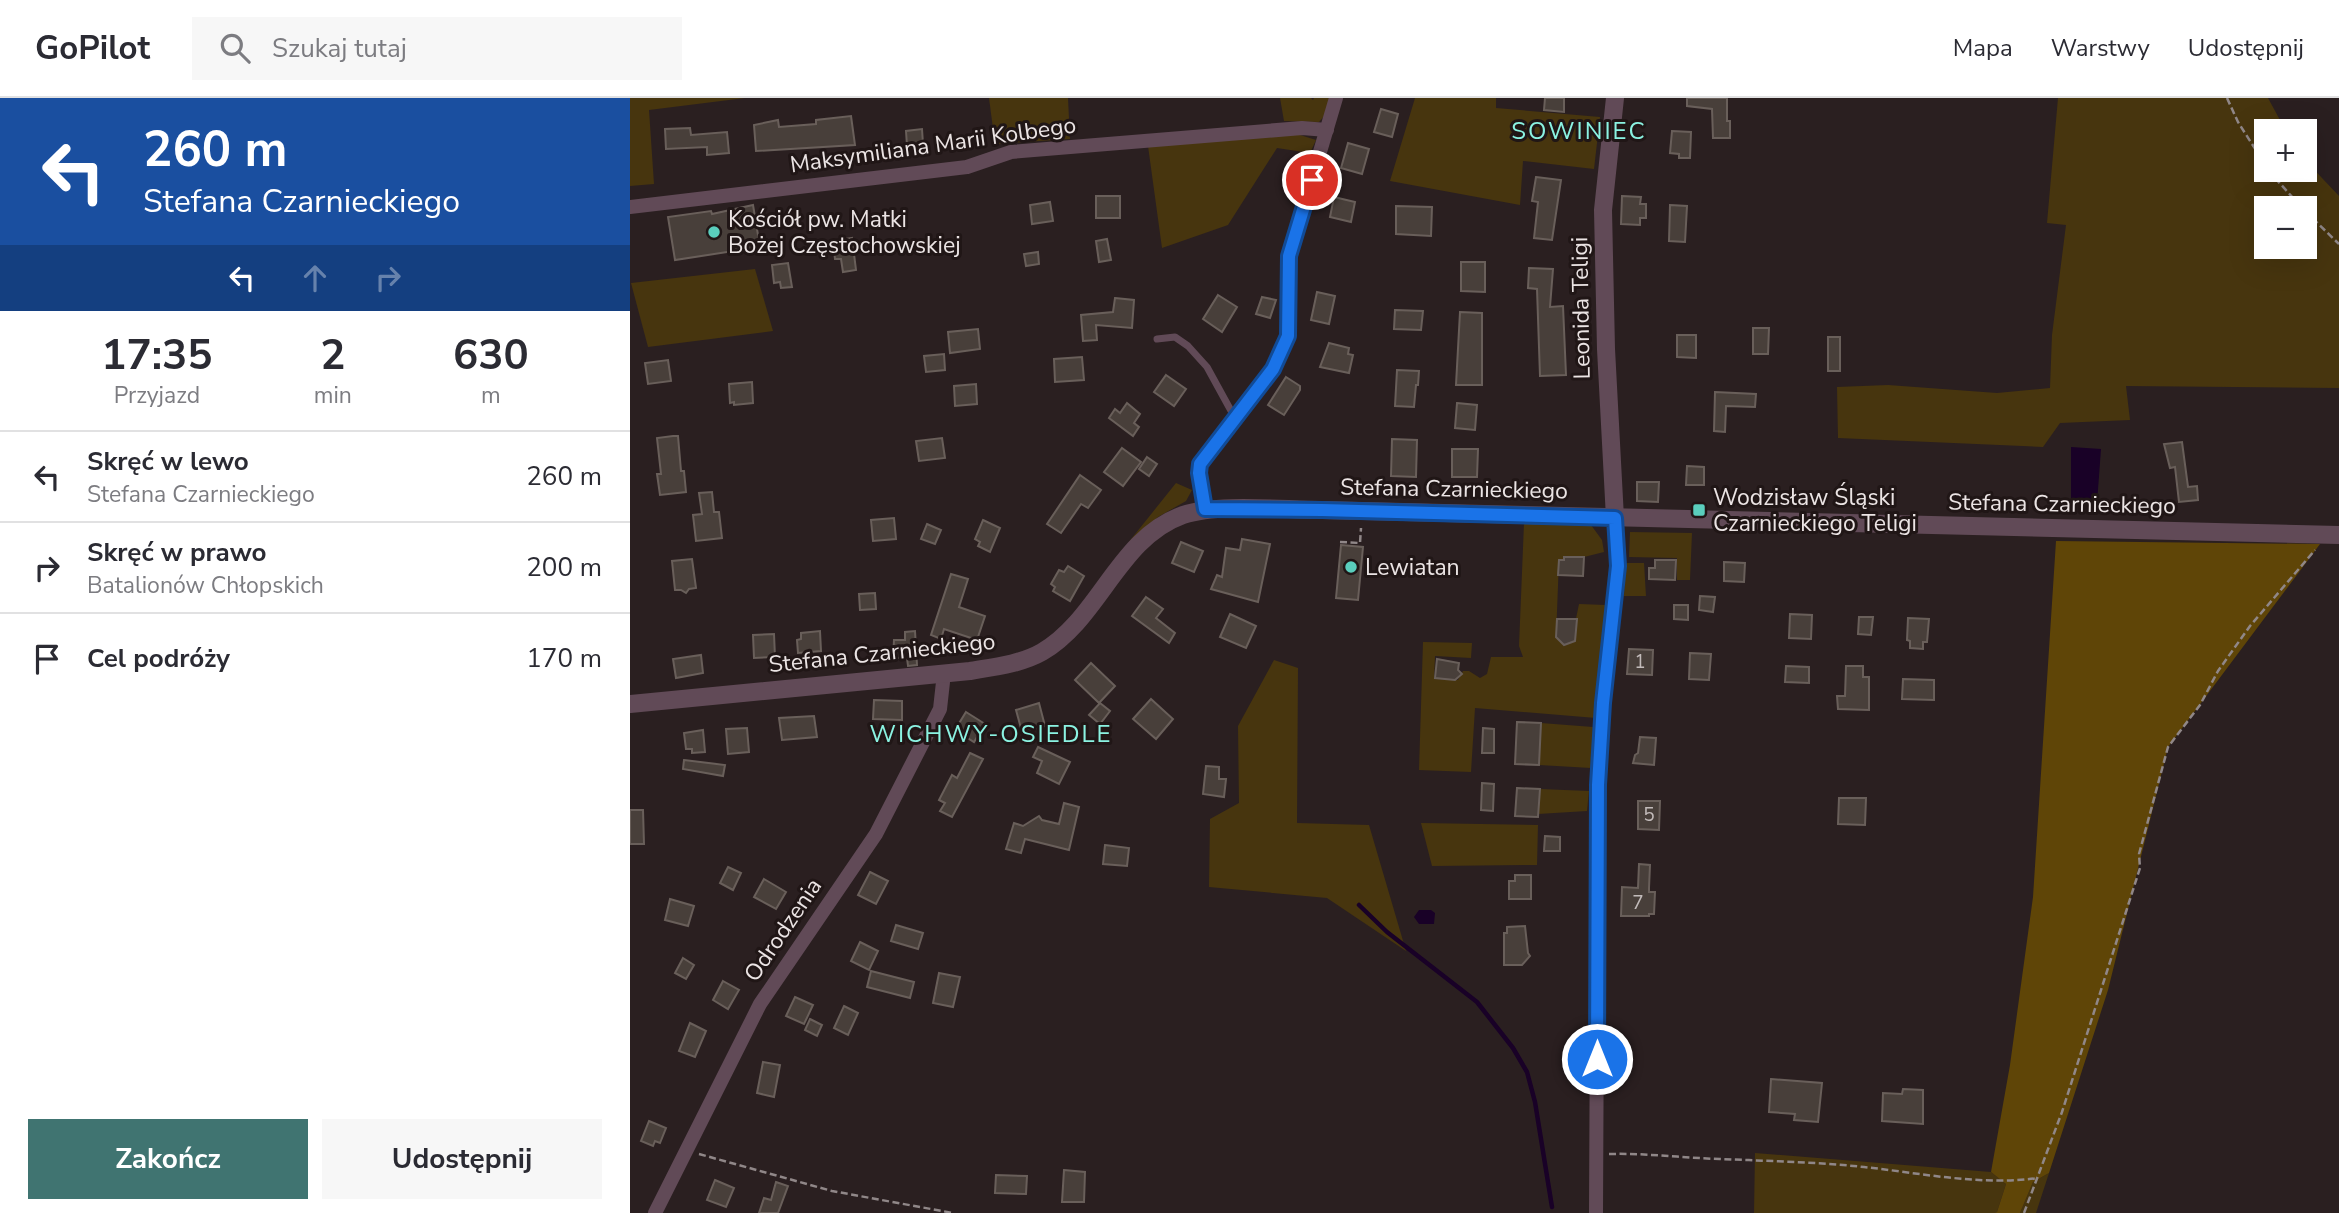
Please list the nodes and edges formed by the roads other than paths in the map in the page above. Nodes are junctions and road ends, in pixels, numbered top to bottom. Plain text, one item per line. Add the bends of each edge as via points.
1 (1336, 98) edge
2 (1615, 98) edge
3 (1327, 130) junction
4 (630, 207) edge
5 (1157, 339) dead end
6 (1236, 419) junction
7 (1205, 509) junction
8 (1615, 518) junction
9 (2333, 535) edge
10 (944, 673) junction
11 (630, 704) edge
12 (655, 1213) edge
13 (1596, 1213) edge

1 - 3 street
2 - 8 street, Leonida Teligi via 1604,210
3 - 4 street, Maksymiliana Marii Kolbego via 1302,128 1011,152 967,167
3 - 6 street via 1289,256 1288,336 1273,369
5 - 6 lane via 1175,337 1188,346 1207,367
6 - 7 street via 1200,464
7 - 8 street, Stefana Czarnieckiego
7 - 10 street, Stefana Czarnieckiego via 1149,535 1078,622 1041,653 995,667
8 - 9 street, Stefana Czarnieckiego
8 - 13 street via 1618,566 1598,785
10 - 11 street, Stefana Czarnieckiego
10 - 12 street, Odrodzenia via 940,709 876,834 760,1004

